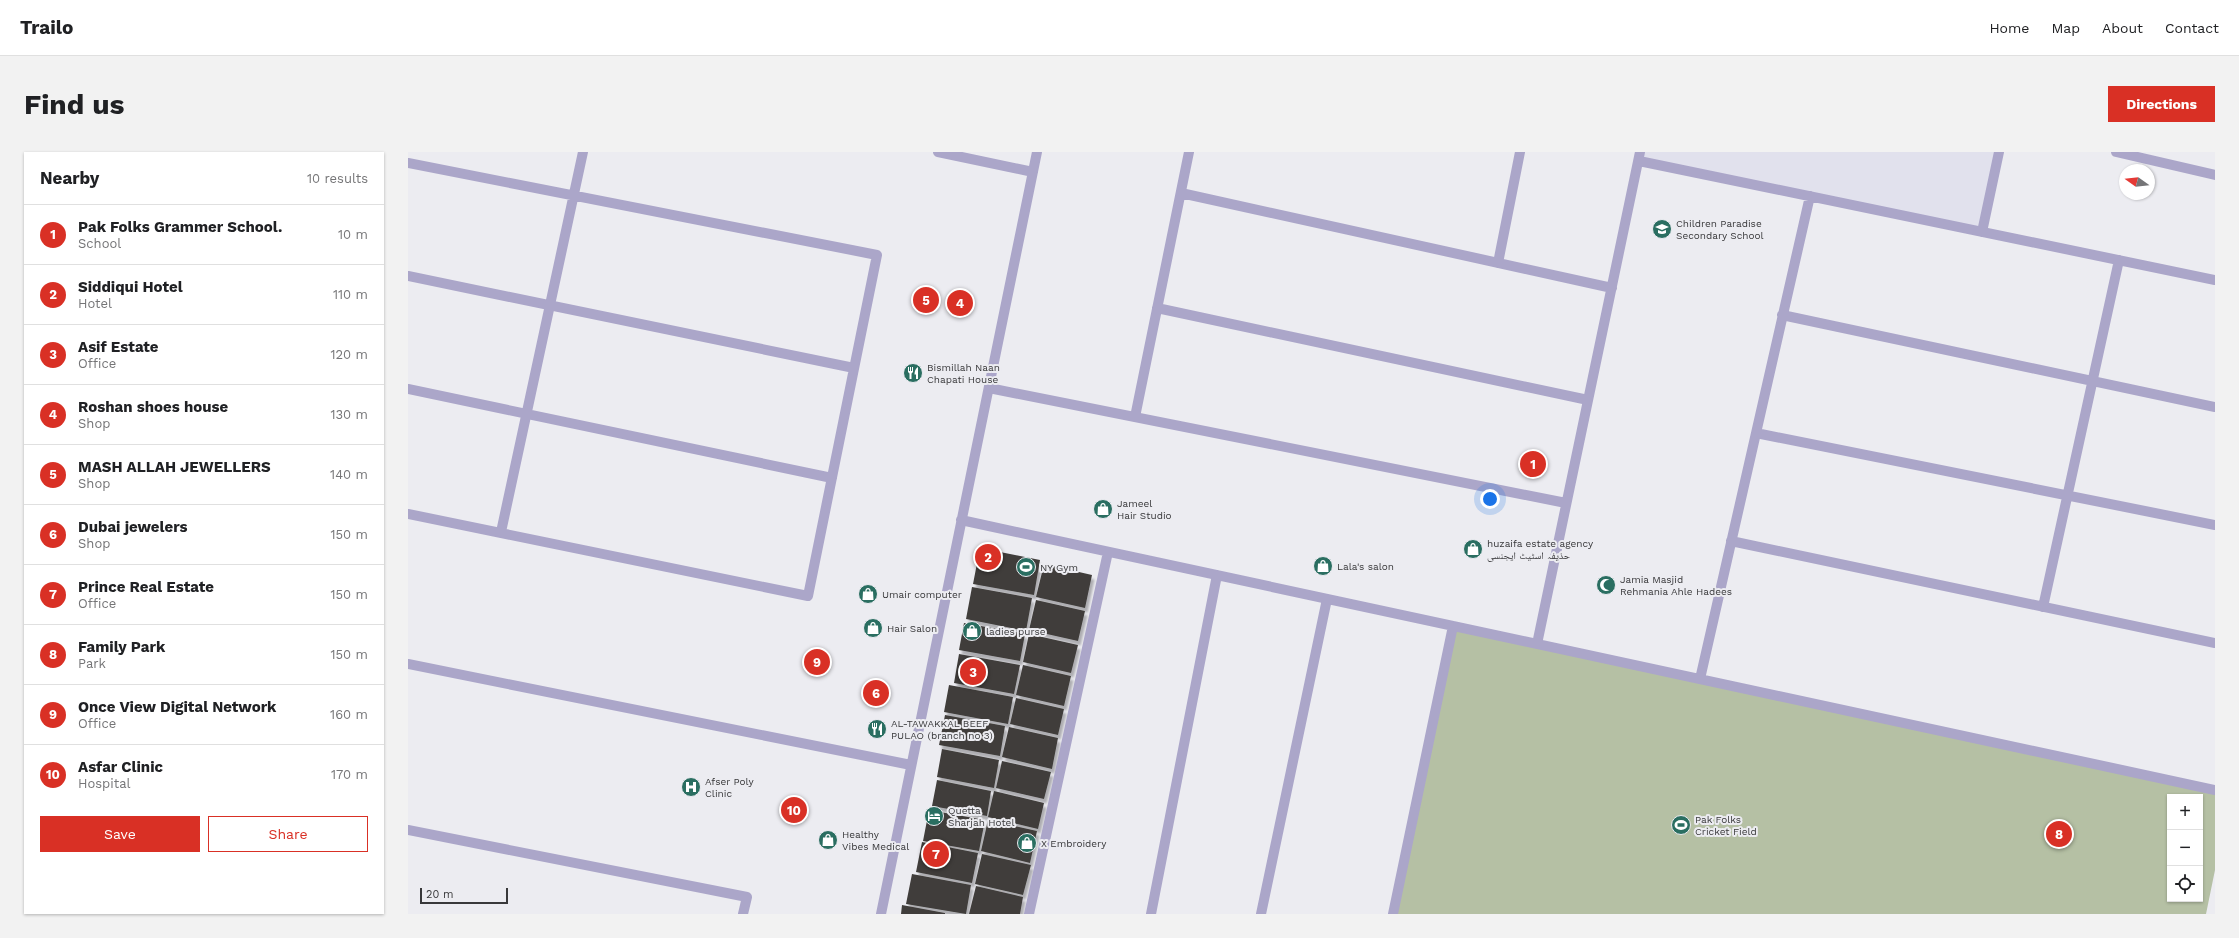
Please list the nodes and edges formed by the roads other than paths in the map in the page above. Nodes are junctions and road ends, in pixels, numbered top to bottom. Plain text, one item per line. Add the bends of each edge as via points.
1 (582, 152) edge
2 (938, 152) edge
3 (1037, 152) edge
4 (1189, 152) edge
5 (1520, 152) edge
6 (1999, 152) edge
7 (2116, 152) edge
8 (1640, 157) edge
9 (408, 163) edge
10 (1033, 172) junction
11 (2215, 175) edge
12 (1181, 192) junction
13 (574, 194) junction
14 (1810, 196) junction
15 (1982, 232) junction
16 (2119, 260) junction
17 (1498, 263) junction
18 (408, 276) edge
19 (2215, 280) edge
20 (1612, 288) junction
21 (550, 305) junction
22 (1157, 308) junction
23 (1782, 315) junction
24 (854, 368) junction
25 (2092, 381) junction
26 (989, 388) junction
27 (408, 389) edge
28 (1588, 400) junction
29 (2215, 407) edge
30 (527, 415) junction
31 (1135, 417) junction
32 (1756, 433) junction
33 (832, 478) junction
34 (2068, 496) junction
35 (1566, 503) junction
36 (408, 514) edge
37 (962, 520) junction
38 (2215, 525) edge
39 (501, 532) junction
40 (1731, 541) junction
41 (1108, 552) junction
42 (1217, 575) junction
43 (1326, 599) junction
44 (2043, 607) junction
45 (1453, 626) junction
46 (2215, 643) edge
47 (1537, 644) junction
48 (408, 664) edge
49 (1700, 679) junction
50 (911, 765) junction
51 (2215, 790) edge
52 (408, 830) edge
53 (743, 914) edge
54 (880, 914) edge
55 (1029, 914) edge
56 (1151, 914) edge
57 (1261, 914) edge
58 (1393, 914) edge

1 - 13 street
2 - 10 street
3 - 10 street
4 - 12 street
5 - 17 street
6 - 15 street
7 - 11 street
8 - 14 street
8 - 20 street
9 - 13 street
10 - 26 street
12 - 17 street
12 - 22 street
13 - 21 street
13 - 24 street via 877,255
14 - 15 street
14 - 23 street
15 - 16 street
16 - 19 street
16 - 25 street
17 - 20 street
18 - 21 street
20 - 28 street
21 - 24 street
21 - 30 street
22 - 28 street
22 - 31 street
23 - 25 street
23 - 32 street
24 - 33 street
25 - 29 street
25 - 34 street
26 - 31 street
26 - 37 street
27 - 30 street
28 - 35 street
30 - 33 street
30 - 39 street
31 - 35 street
32 - 34 street
32 - 40 street
33 - 39 street via 808,596
34 - 38 street
34 - 44 street
35 - 47 street
36 - 39 street
37 - 41 street
37 - 50 street
40 - 44 street
40 - 49 street
41 - 42 street
41 - 55 street
42 - 43 street
42 - 56 street
43 - 45 street
43 - 57 street
44 - 46 street
45 - 47 street
45 - 58 street
47 - 49 street
48 - 50 street
49 - 51 street
50 - 54 street
52 - 53 street via 747,897

